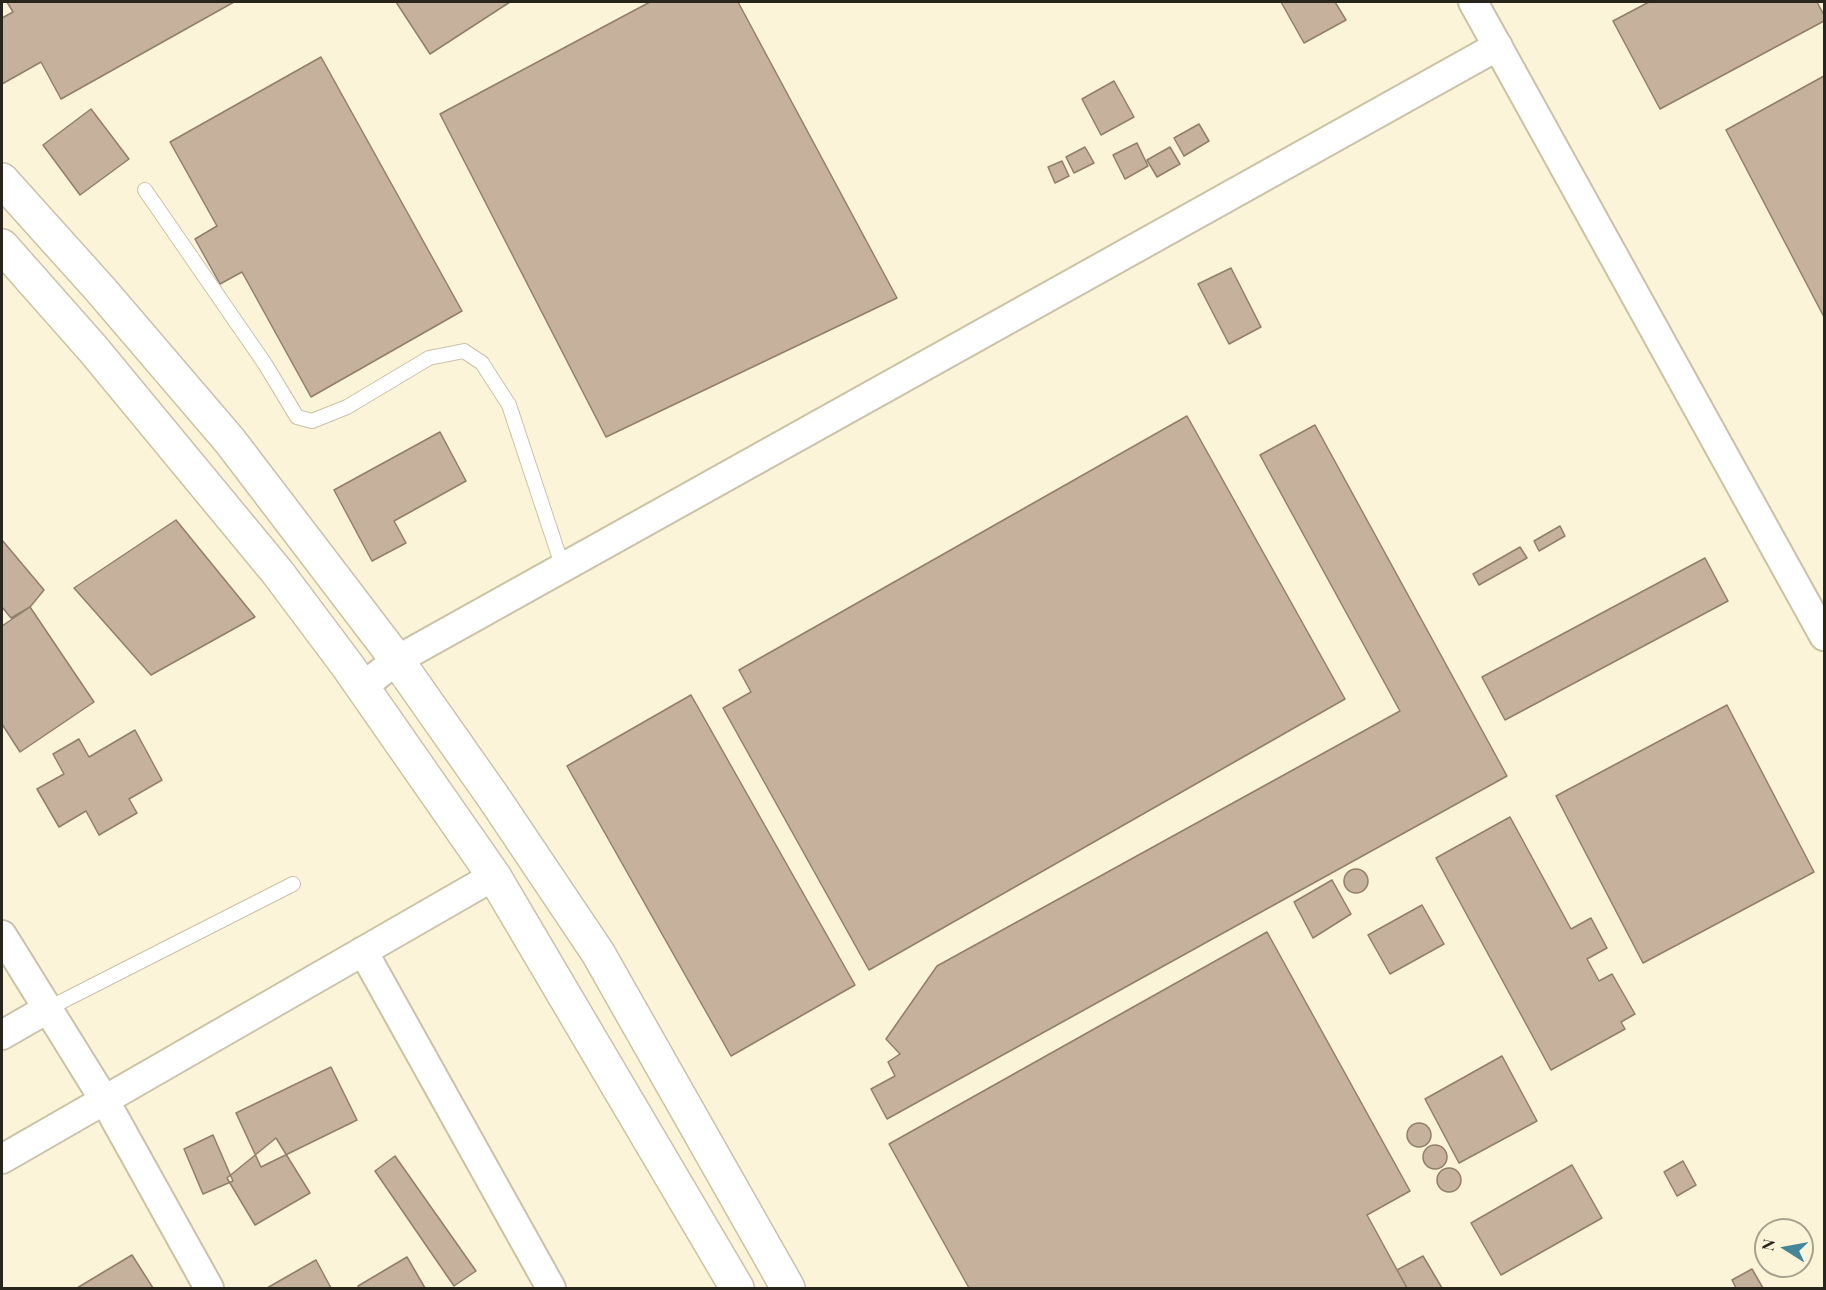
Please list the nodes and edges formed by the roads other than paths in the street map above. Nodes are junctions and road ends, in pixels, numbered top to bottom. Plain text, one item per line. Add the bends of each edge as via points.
1 (1473, 2) edge
2 (1498, 46) junction
3 (2, 180) edge
4 (145, 190) dead end
5 (2, 246) edge
6 (563, 568) junction
7 (1824, 636) edge
8 (397, 660) junction
9 (362, 687) junction
10 (494, 876) junction
11 (293, 884) dead end
12 (2, 935) edge
13 (363, 951) junction
14 (49, 1008) junction
15 (2, 1035) edge
16 (105, 1101) junction
17 (2, 1160) edge
18 (209, 1288) edge
19 (551, 1288) edge
20 (737, 1288) edge
21 (788, 1288) edge

1 - 2 street
2 - 6 street
2 - 7 street
3 - 8 main road via 230,441
4 - 6 lane via 266,364 297,417 312,421 347,407 429,358 464,351 482,363 509,405
5 - 9 main road via 93,349 278,573
6 - 8 street
8 - 9 street
8 - 21 main road via 598,952
9 - 10 main road
10 - 13 street
10 - 20 main road
11 - 14 lane
12 - 14 street
13 - 16 street
13 - 19 street
14 - 15 street
14 - 16 street
16 - 17 street
16 - 18 street

